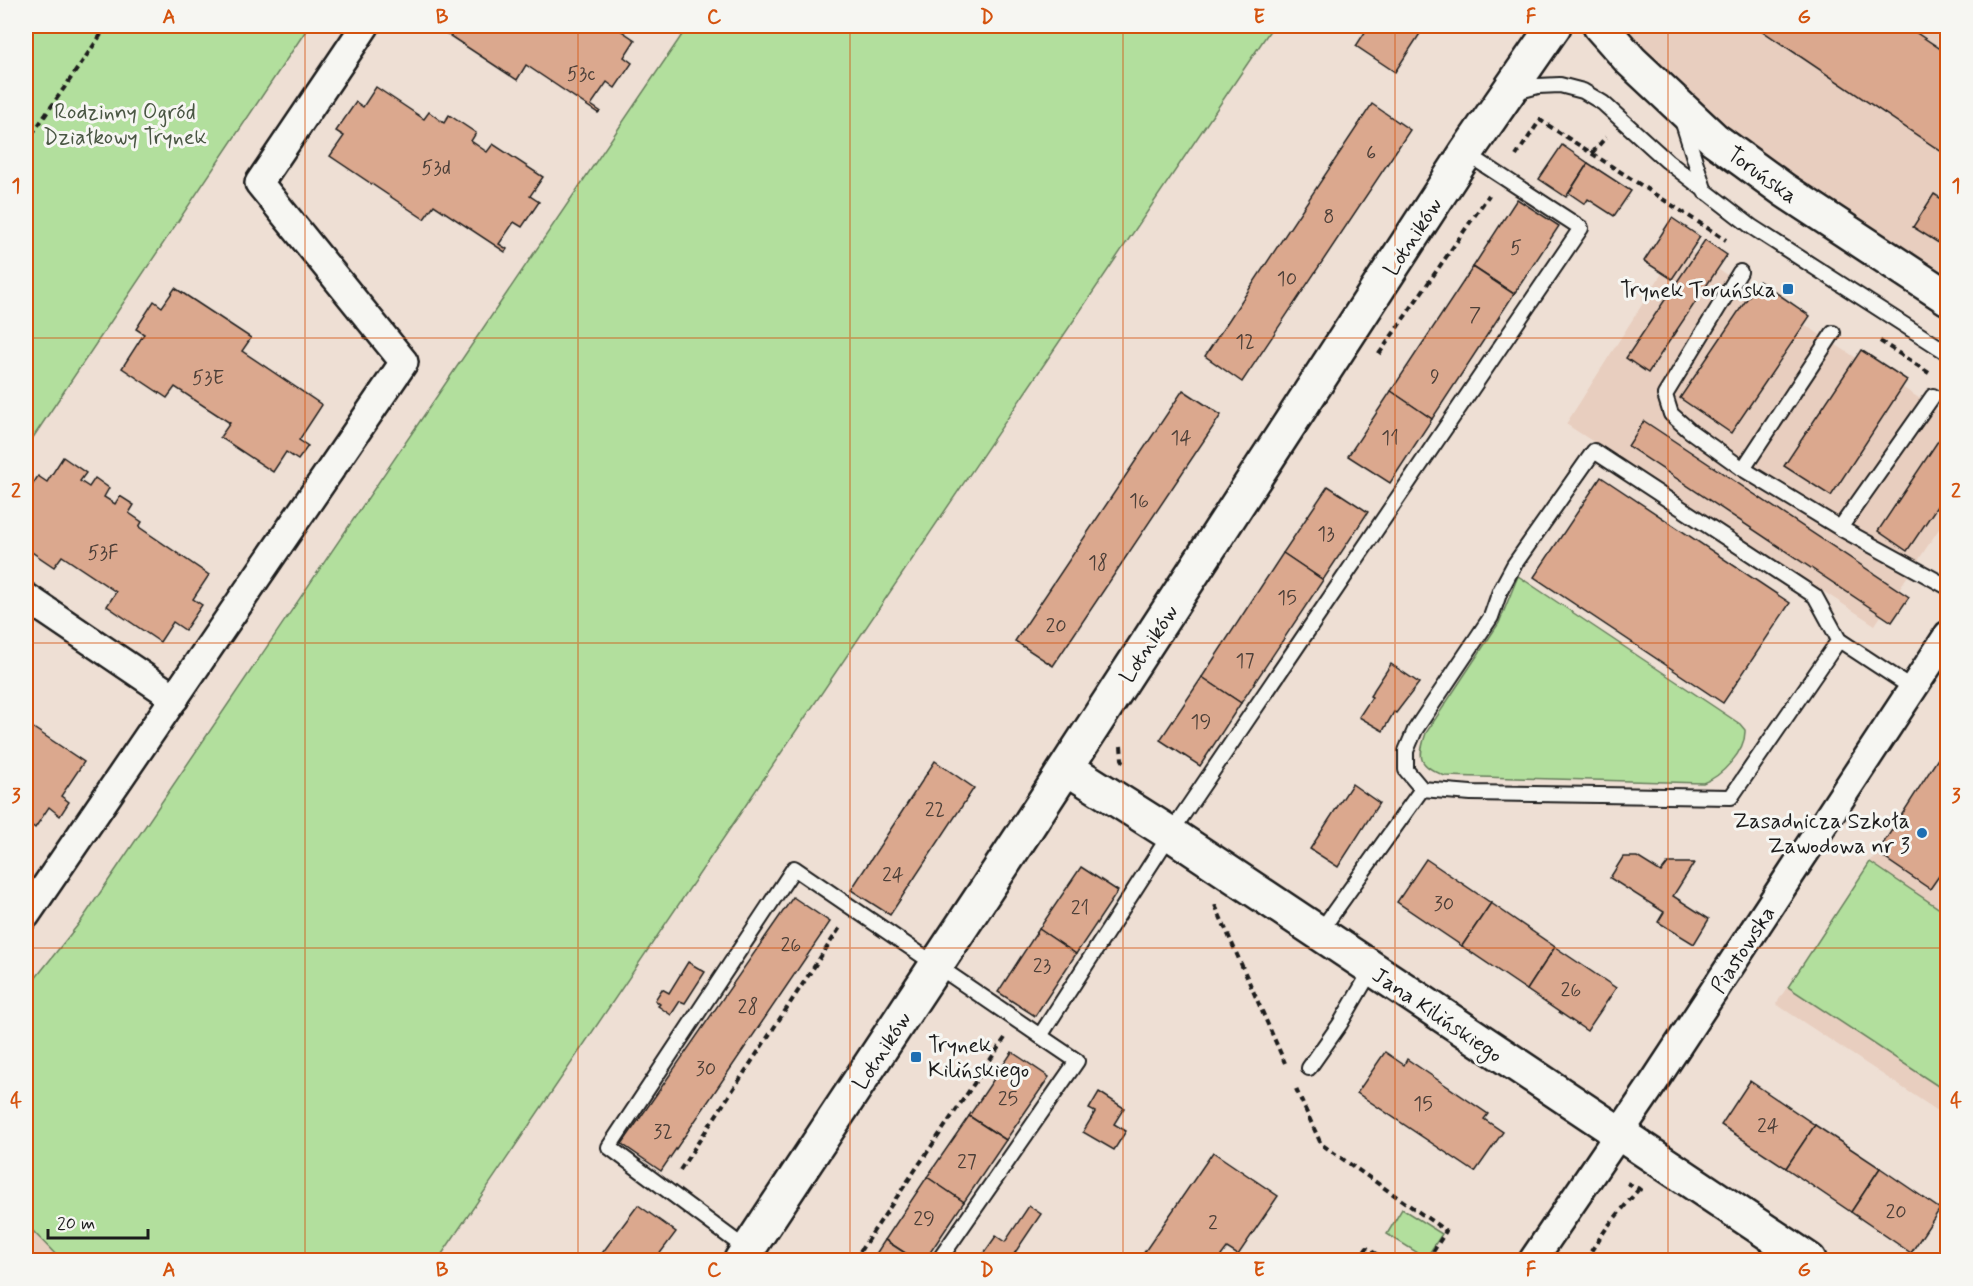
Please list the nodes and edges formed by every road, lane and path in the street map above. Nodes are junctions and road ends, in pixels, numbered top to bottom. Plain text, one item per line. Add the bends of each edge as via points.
1 (107, 26) edge
2 (365, 26) edge
3 (1554, 26) edge
4 (1600, 26) edge
5 (1505, 94) junction
6 (1678, 105) junction
7 (1540, 120) dead end
8 (1611, 132) dead end
9 (26, 143) edge
10 (1466, 153) junction
11 (1592, 153) dead end
12 (1502, 177) junction
13 (1705, 192) junction
14 (1740, 272) dead end
15 (1947, 298) edge
16 (1833, 333) dead end
17 (1947, 353) edge
18 (1374, 361) dead end
19 (1933, 396) dead end
20 (1743, 468) junction
21 (1840, 528) junction
22 (1947, 587) edge
23 (26, 597) edge
24 (1947, 635) edge
25 (1839, 640) junction
26 (1912, 688) junction
27 (175, 698) junction
28 (1121, 744) dead end
29 (1067, 768) junction
30 (1127, 768) dead end
31 (1422, 789) junction
32 (1171, 834) junction
33 (852, 908) junction
34 (26, 915) edge
35 (1318, 933) junction
36 (937, 965) junction
37 (1372, 969) junction
38 (1017, 1020) junction
39 (1040, 1036) junction
40 (1309, 1068) dead end
41 (1619, 1134) junction
42 (679, 1172) dead end
43 (1627, 1183) dead end
44 (750, 1257) edge
45 (854, 1260) edge
46 (939, 1260) edge
47 (1358, 1260) edge
48 (1385, 1260) edge
49 (1533, 1260) edge
50 (1585, 1260) edge
51 (1809, 1260) edge

1 - 9 path
2 - 27 street via 259,183 404,362
3 - 5 street, Lotników
4 - 6 street, Toruńska
5 - 10 street, Lotników
5 - 13 lane via 1560,85 1583,91 1603,103
6 - 13 lane
6 - 15 street, Toruńska via 1714,139 1784,190
7 - 12 path
8 - 11 path
10 - 12 lane
10 - 29 street, Lotników
12 - 18 path
12 - 32 lane via 1581,228
13 - 17 lane via 1752,227
14 - 20 lane via 1665,395 1671,414
16 - 20 lane
19 - 21 lane
20 - 21 lane
21 - 22 lane
23 - 27 street
24 - 26 street, Piastowska
25 - 26 lane
25 - 31 lane via 1731,797
25 - 31 lane via 1815,596 1594,450 1514,566 1491,617 1415,730 1406,751 1406,770
26 - 41 street, Piastowska
27 - 34 street
28 - 30 path
29 - 32 street, Jana Kilińskiego
29 - 36 street, Lotników
31 - 35 lane
32 - 35 street, Jana Kilińskiego
32 - 39 lane
33 - 36 lane
33 - 42 path
33 - 44 lane via 794,868 609,1148
35 - 37 street, Jana Kilińskiego
36 - 38 lane
36 - 44 street, Lotników
37 - 40 lane
37 - 41 street, Jana Kilińskiego
38 - 39 lane
38 - 45 path
39 - 46 lane via 1077,1061
41 - 49 street, Piastowska
41 - 51 street, Jana Kilińskiego
43 - 50 path via 1638,1190
47 - 48 path via 1367,1248

